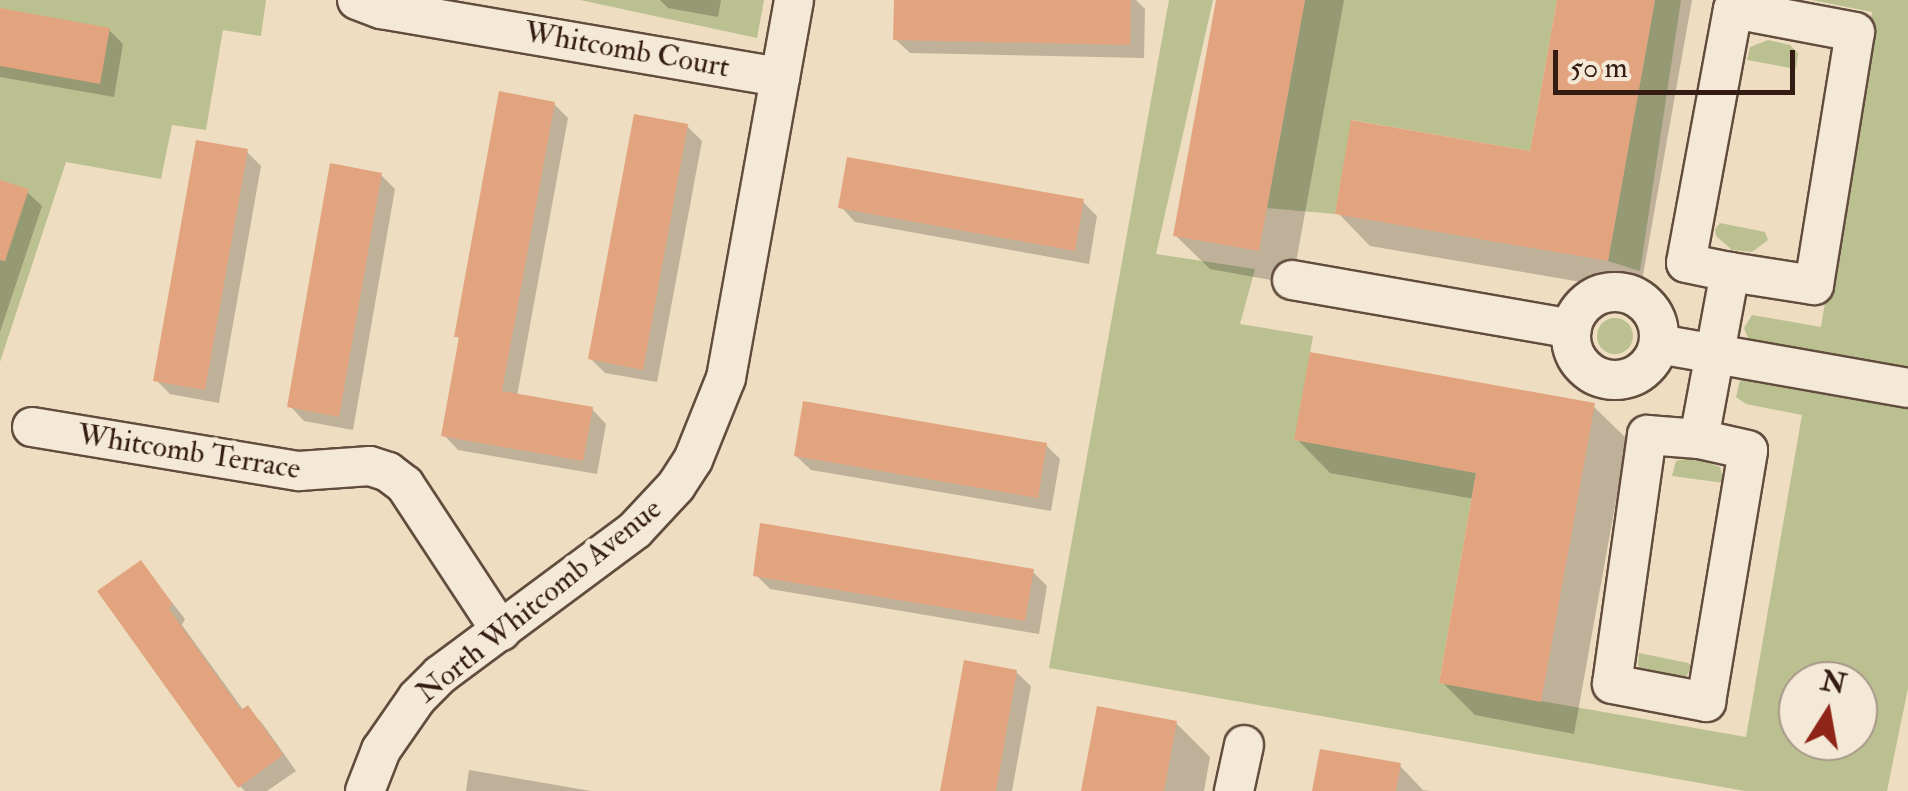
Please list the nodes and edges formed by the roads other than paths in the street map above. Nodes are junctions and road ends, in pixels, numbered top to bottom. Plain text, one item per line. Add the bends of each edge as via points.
1 (357, 0) edge
2 (794, 0) edge
3 (780, 77) junction
4 (1730, 272) junction
5 (1292, 280) dead end
6 (1572, 329) junction
7 (1659, 344) junction
8 (1716, 354) junction
9 (1908, 388) edge
10 (32, 427) dead end
11 (1699, 439) junction
12 (501, 631) junction
13 (1244, 745) dead end
14 (365, 791) edge
15 (1234, 791) edge

1 - 3 street, Whitcomb Court
2 - 3 street, North Whitcomb Avenue
3 - 12 street, North Whitcomb Avenue via 730,361 707,433 676,486 646,520
4 - 4 street via 1814,286 1855,32 1733,9 1686,263
4 - 8 street
5 - 6 street
6 - 7 street via 1581,363 1604,379 1645,369
6 - 7 street via 1589,301 1630,294 1653,313
7 - 8 street
8 - 9 street
8 - 11 street
10 - 12 street, Whitcomb Terrace via 299,472 370,466 388,472 405,486
11 - 11 street via 1748,450 1706,702 1612,684 1647,435
12 - 14 street, North Whitcomb Avenue via 417,698 381,750
13 - 15 street

